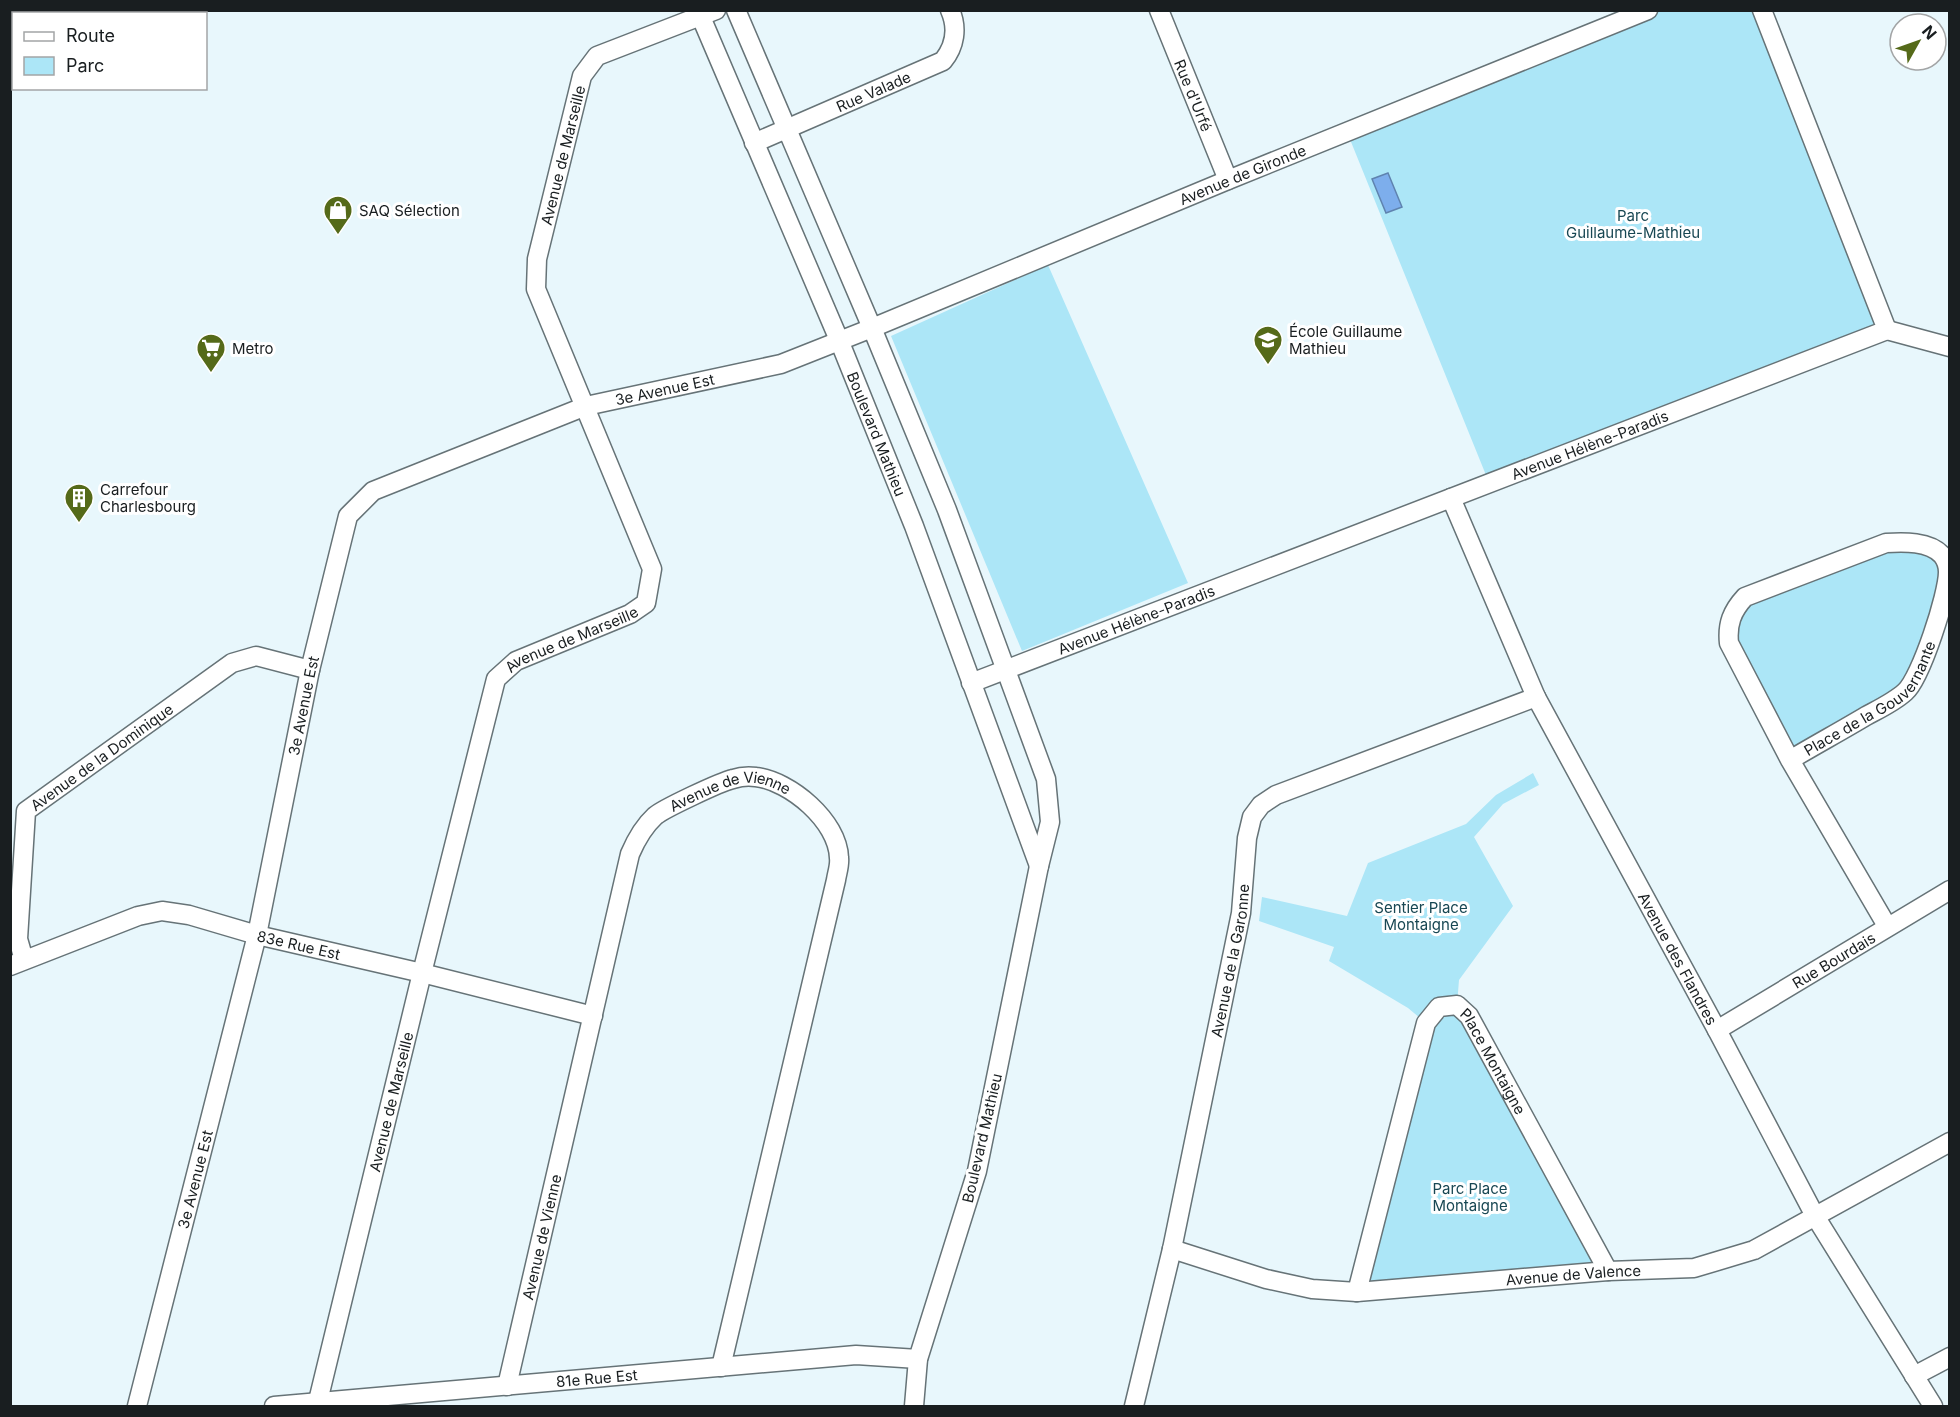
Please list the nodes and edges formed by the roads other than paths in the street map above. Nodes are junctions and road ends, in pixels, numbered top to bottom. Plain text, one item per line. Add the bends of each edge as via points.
1 (736, 10) edge
2 (950, 10) edge
3 (1160, 10) edge
4 (1648, 10) edge
5 (1762, 10) edge
6 (705, 13) edge
7 (786, 130) junction
8 (754, 143) junction
9 (1228, 180) junction
10 (872, 328) junction
11 (1887, 330) junction
12 (839, 340) junction
13 (1950, 347) edge
14 (586, 406) junction
15 (1451, 498) junction
16 (1007, 669) junction
17 (310, 670) junction
18 (971, 683) junction
19 (1536, 697) junction
20 (1790, 760) junction
21 (1039, 866) junction
22 (1950, 890) edge
23 (1887, 926) junction
24 (257, 935) junction
25 (17, 963) edge
26 (422, 973) junction
27 (593, 1016) junction
28 (1717, 1030) junction
29 (1950, 1142) edge
30 (1815, 1216) junction
31 (1172, 1249) junction
32 (1608, 1272) junction
33 (1357, 1292) junction
34 (1950, 1357) edge
35 (918, 1359) junction
36 (720, 1367) junction
37 (1914, 1376) junction
38 (507, 1386) junction
39 (318, 1401) junction
40 (137, 1407) edge
41 (274, 1407) edge
42 (914, 1407) edge
43 (1134, 1407) edge
44 (1933, 1407) edge

1 - 7 street, Boulevard Mathieu
2 - 7 street, Rue Valade via 954,37 951,51 943,61
3 - 9 street, Rue d'Urfé
4 - 9 street, Avenue de Gironde
5 - 11 street
6 - 8 street, Boulevard Mathieu
6 - 14 street, Avenue de Marseille via 597,56 582,76 537,259 536,289
7 - 8 street, Rue Valade
7 - 10 street, Boulevard Mathieu
8 - 12 street, Boulevard Mathieu
9 - 10 street, Avenue de Gironde
10 - 12 street, Avenue de Gironde
10 - 16 street, Boulevard Mathieu
11 - 13 street
11 - 15 street, Avenue Hélène-Paradis
12 - 14 street, 3e Avenue Est via 781,364
12 - 18 street, Boulevard Mathieu via 914,526
14 - 17 street, 3e Avenue Est via 373,491 348,516
14 - 26 street, Avenue de Marseille via 652,569 646,603 630,614 516,661 496,679
15 - 16 street, Avenue Hélène-Paradis
15 - 19 street, Avenue des Flandres
16 - 18 street, Avenue Hélène-Paradis
16 - 21 street, Boulevard Mathieu via 1046,779 1050,822
17 - 24 street, 3e Avenue Est
17 - 25 street, Avenue de la Dominique via 256,656 232,663 26,812
18 - 21 street, Boulevard Mathieu
19 - 28 street, Avenue des Flandres
19 - 31 street, Avenue de la Garonne via 1260,804 1247,838 1241,913
20 - 20 street, Place de la Gouvernante via 1729,643 1727,630 1736,607 1745,597 1886,543 1911,543 1934,549 1948,565 1948,575 1934,631 1912,685 1896,699
20 - 23 street, Place de la Gouvernante
21 - 35 street, Boulevard Mathieu via 977,1171
22 - 23 street, Rue Bourdais
23 - 28 street, Rue Bourdais
24 - 25 street, 83e Rue Est via 162,911 138,916
24 - 26 street, 83e Rue Est
24 - 40 street, 3e Avenue Est
26 - 27 street, 83e Rue Est
26 - 39 street, Avenue de Marseille
27 - 36 street, Avenue de Vienne via 630,854 644,826 657,814 734,778 754,777 770,780 797,794 818,814 835,839 839,858 836,880
27 - 38 street, Avenue de Vienne
28 - 30 street, Avenue des Flandres
29 - 30 street, Avenue de Valence
30 - 32 street, Avenue de Valence via 1754,1250 1695,1268
30 - 37 street, Avenue des Flandres
31 - 33 street, Avenue de Valence via 1266,1279 1312,1289
31 - 43 street, Avenue de la Garonne
32 - 33 street, Avenue de Valence
32 - 33 street, Place Montaigne via 1469,1016 1457,1005 1439,1007 1426,1023
34 - 37 street
35 - 36 street, 81e Rue Est via 856,1355
35 - 42 street, Boulevard Mathieu
36 - 38 street, 81e Rue Est
37 - 44 street, Avenue des Flandres
38 - 39 street, 81e Rue Est
39 - 41 street, 81e Rue Est

